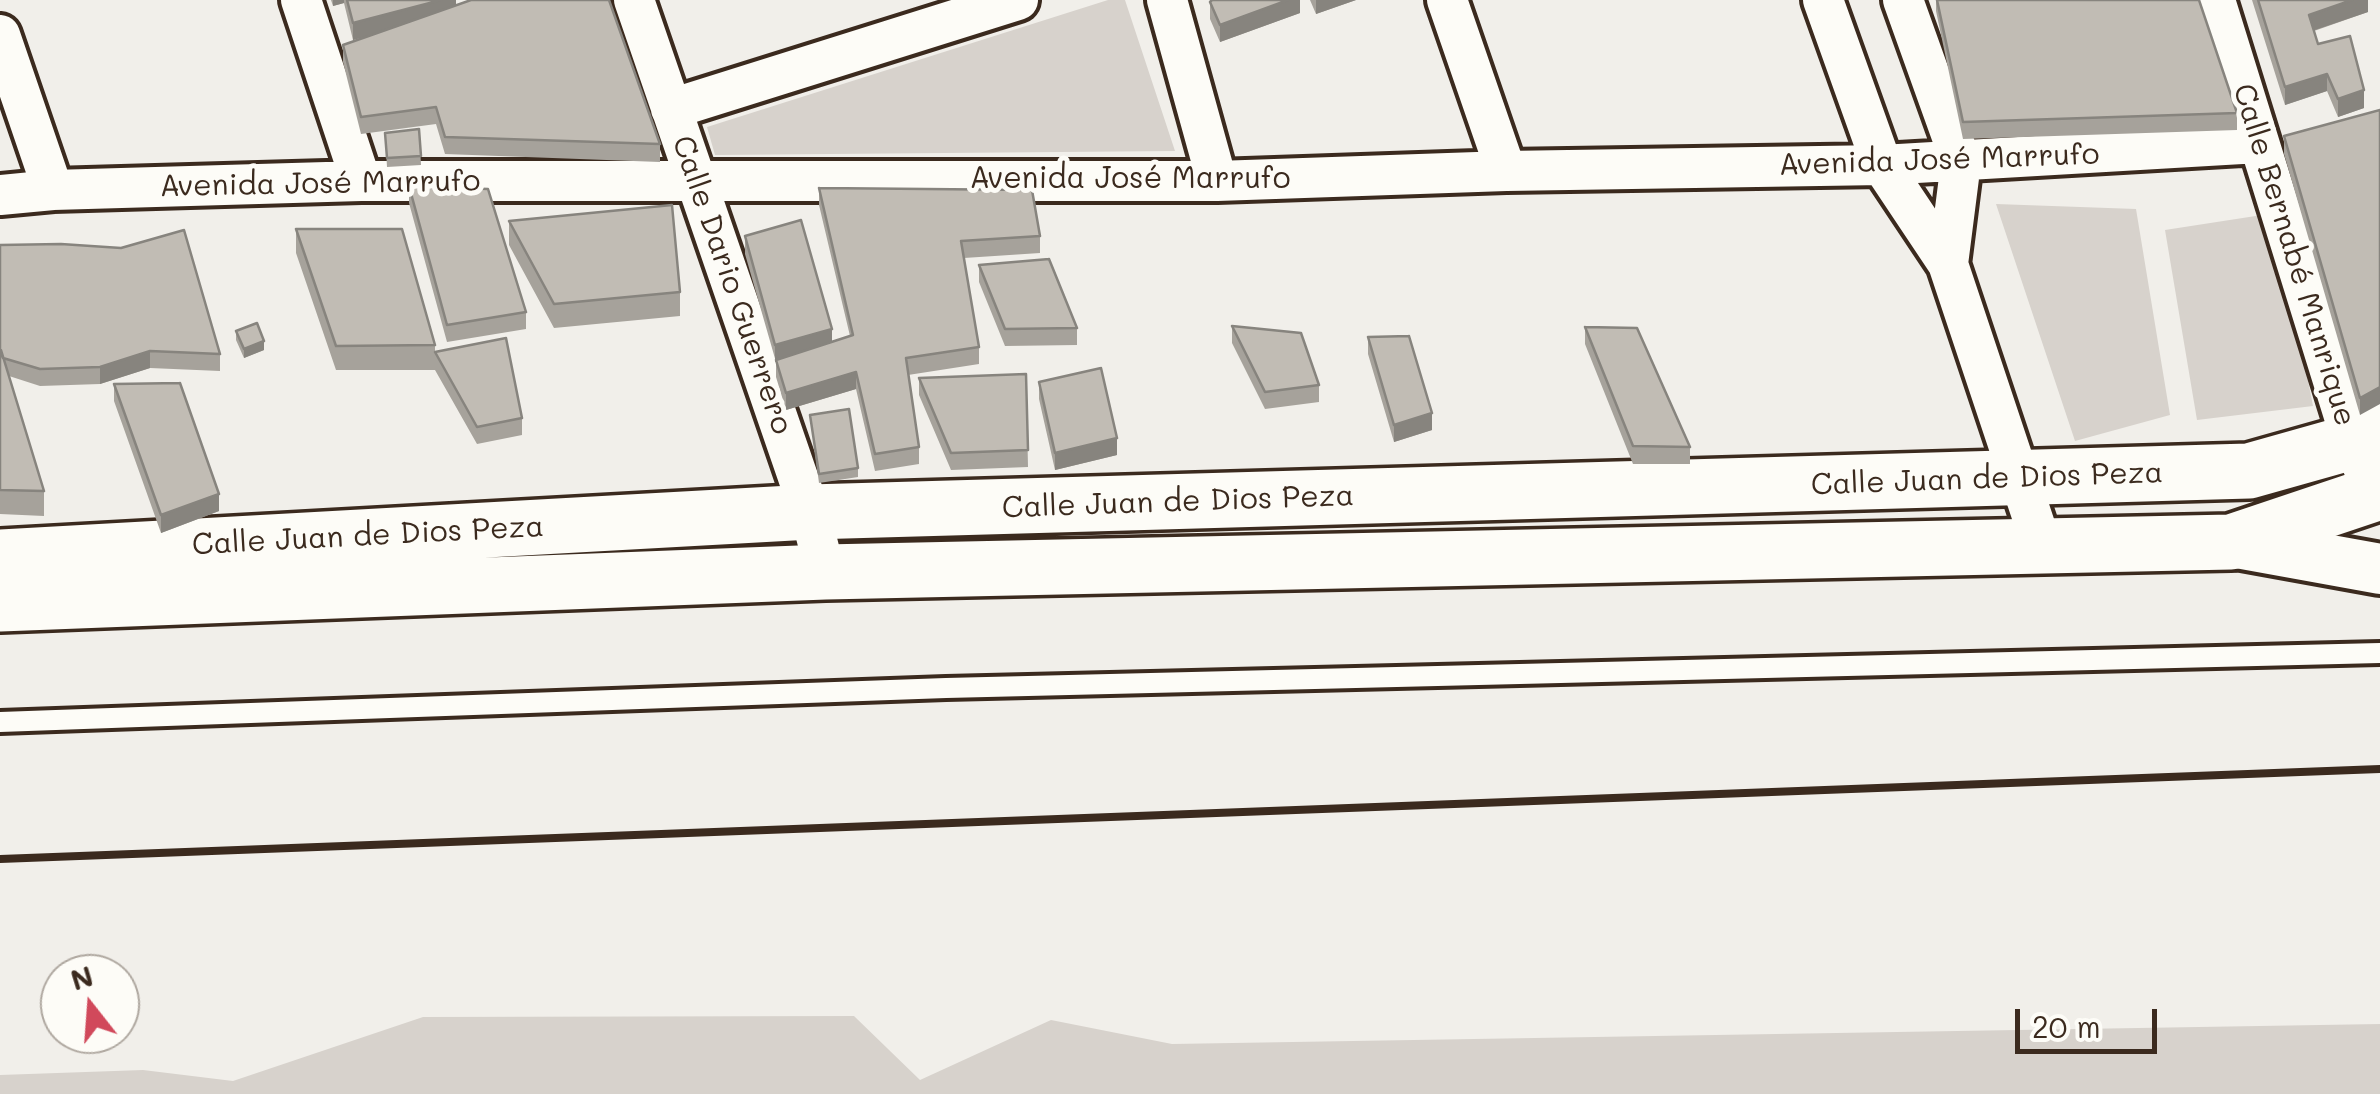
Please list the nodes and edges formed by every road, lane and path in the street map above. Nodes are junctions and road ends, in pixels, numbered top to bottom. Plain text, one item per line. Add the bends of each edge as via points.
1 (301, 0) edge
2 (634, 0) edge
3 (1018, 0) edge
4 (1167, 0) edge
5 (1447, 0) edge
6 (1822, 0) edge
7 (1903, 0) edge
8 (2215, 0) edge
9 (0, 35) edge
10 (670, 109) junction
11 (2259, 143) junction
12 (1961, 162) junction
13 (1882, 165) junction
14 (1506, 172) junction
15 (696, 180) junction
16 (361, 181) junction
17 (1217, 181) junction
18 (53, 190) junction
19 (0, 194) edge
20 (1948, 264) junction
21 (2366, 435) edge
22 (2019, 478) junction
23 (2378, 498) edge
24 (810, 512) junction
25 (2231, 542) junction
26 (2042, 546) junction
27 (0, 557) edge
28 (2380, 569) edge
29 (825, 572) junction
30 (0, 604) edge
31 (2380, 652) edge
32 (0, 722) edge

1 - 16 street
2 - 10 street, Calle Dario Guerrero
3 - 10 street
4 - 17 street
5 - 14 street
6 - 13 street
7 - 12 street
8 - 11 street, Calle Bernabé Manrique
9 - 18 street
10 - 15 street, Calle Dario Guerrero
11 - 12 street, Avenida José Marrufo
11 - 21 street, Calle Bernabé Manrique
12 - 13 street, Avenida José Marrufo
12 - 20 street
13 - 14 street, Avenida José Marrufo
13 - 20 street
14 - 17 street, Avenida José Marrufo
15 - 16 street, Avenida José Marrufo
15 - 17 street, Avenida José Marrufo
15 - 24 street, Calle Dario Guerrero
16 - 18 street, Avenida José Marrufo
18 - 19 street, Avenida José Marrufo
20 - 22 street
21 - 22 main road, Calle Juan de Dios Peza via 2248,470
21 - 23 street, Calle Bernabé Manrique
22 - 24 main road, Calle Juan de Dios Peza
22 - 26 street
23 - 25 main road, Calle Juan de Dios Peza
24 - 27 main road, Calle Juan de Dios Peza
24 - 29 street, Calle Dario Guerrero
25 - 26 main road, Calle Juan de Dios Peza
25 - 28 street, Calle Juan de Dios Peza
26 - 29 main road, Calle Juan de Dios Peza
29 - 30 main road, Calle Juan de Dios Peza
31 - 32 lane via 946,688

